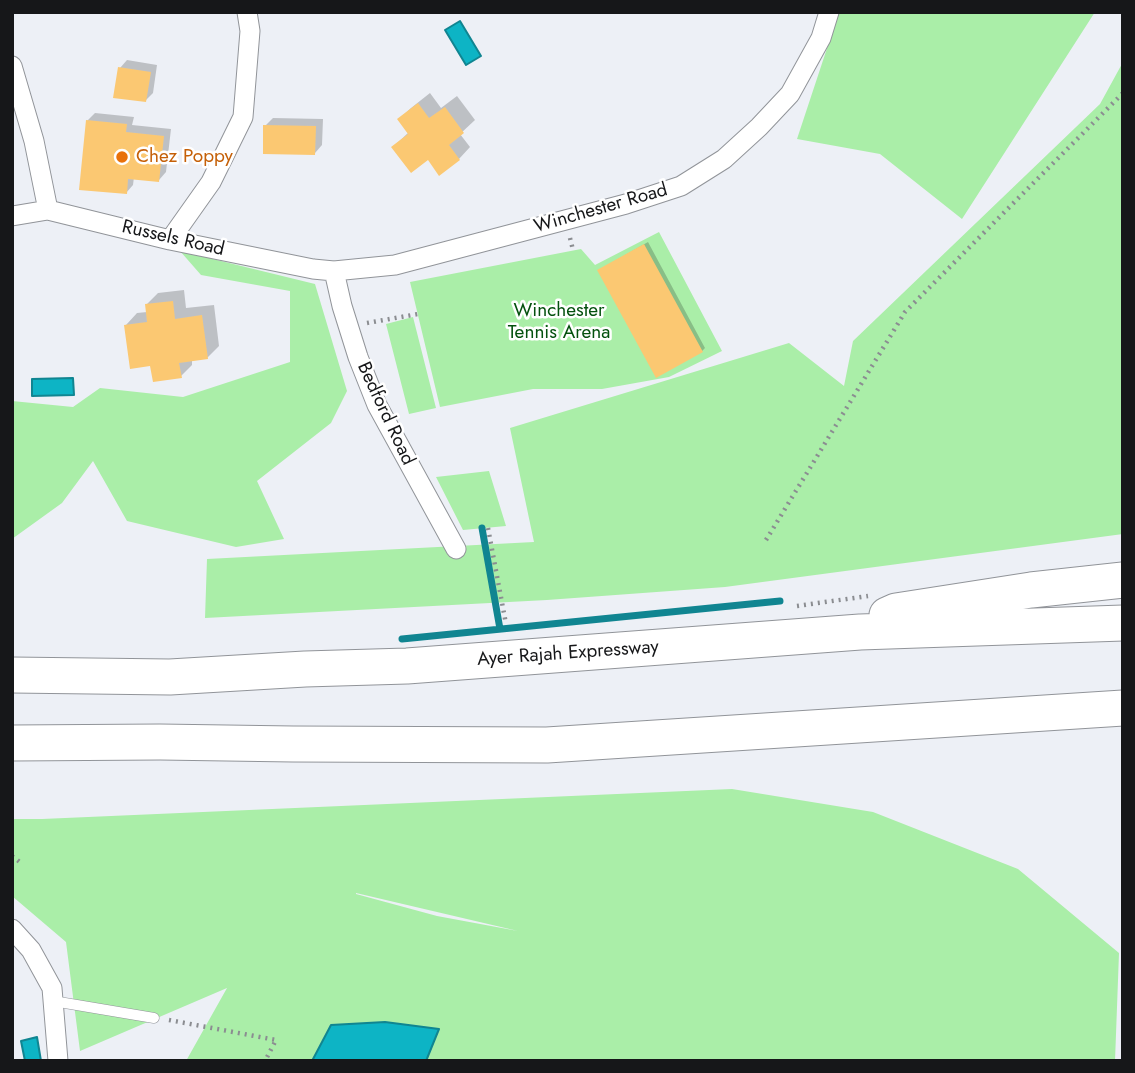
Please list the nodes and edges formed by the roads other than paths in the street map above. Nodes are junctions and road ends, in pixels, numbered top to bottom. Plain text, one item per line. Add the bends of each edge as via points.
1 (247, 12) edge
2 (830, 12) edge
3 (12, 66) edge
4 (48, 211) junction
5 (12, 216) edge
6 (170, 240) junction
7 (334, 271) junction
8 (456, 549) dead end
9 (1123, 580) edge
10 (1123, 623) edge
11 (860, 632) junction
12 (12, 676) edge
13 (1123, 708) edge
14 (12, 743) edge
15 (12, 929) edge
16 (53, 1001) junction
17 (154, 1018) road end
18 (58, 1061) edge

1 - 6 street via 250,31 243,117 211,182
2 - 7 street, Winchester Road via 790,94 724,159 681,186 396,265
3 - 4 street
4 - 5 street, Russels Road
4 - 6 street, Russels Road
6 - 7 street, Russels Road
7 - 8 street, Bedford Road via 348,327 377,405
9 - 11 highway via 896,611
10 - 11 highway, Ayer Rajah Expressway
11 - 12 highway, Ayer Rajah Expressway via 407,666 170,677
13 - 14 highway via 547,744
15 - 16 street via 32,950 52,988
16 - 17 lane
16 - 18 street

